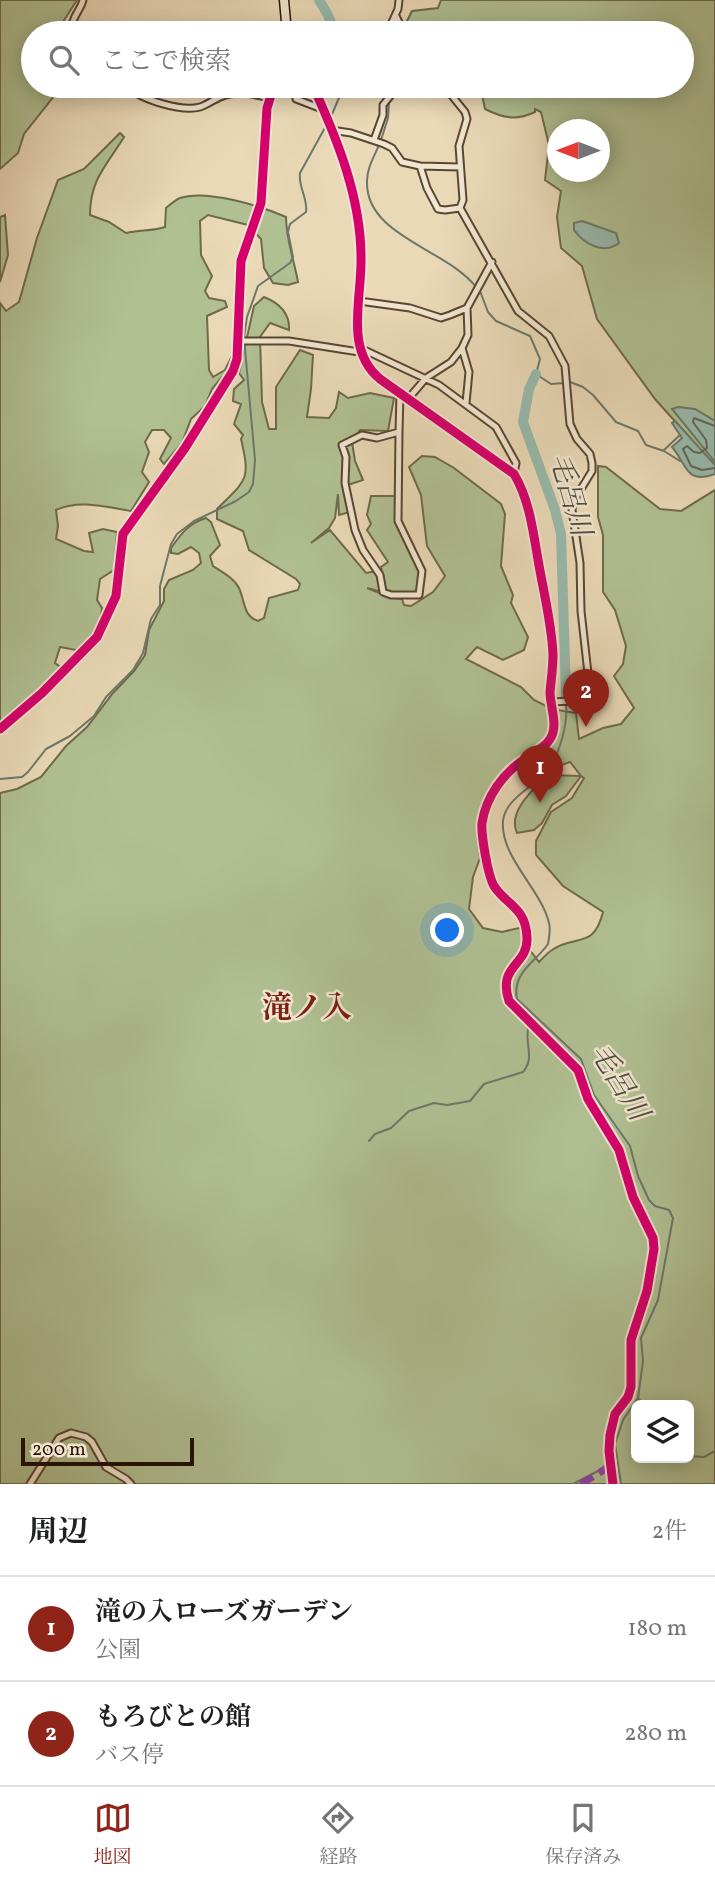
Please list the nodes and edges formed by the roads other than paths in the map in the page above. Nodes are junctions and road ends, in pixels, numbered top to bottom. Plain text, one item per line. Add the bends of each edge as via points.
1 (83, 0) edge
2 (284, 0) edge
3 (399, 0) edge
4 (396, 16) junction
5 (73, 21) edge
6 (286, 21) edge
7 (393, 21) edge
8 (398, 21) edge
9 (144, 98) edge
10 (218, 98) edge
11 (269, 98) edge
12 (296, 98) edge
13 (318, 98) edge
14 (388, 98) edge
15 (454, 98) edge
16 (323, 109) junction
17 (331, 129) junction
18 (375, 140) junction
19 (421, 166) junction
20 (460, 167) junction
21 (460, 208) junction
22 (492, 262) junction
23 (359, 301) junction
24 (467, 308) junction
25 (239, 341) junction
26 (463, 348) junction
27 (359, 349) junction
28 (426, 378) junction
29 (400, 393) junction
30 (408, 400) junction
31 (466, 403) junction
32 (399, 432) junction
33 (514, 474) junction
34 (553, 702) junction
35 (0, 729) edge
36 (30, 1484) edge
37 (131, 1484) edge
38 (613, 1484) edge

1 - 5 street
2 - 6 street
3 - 4 street
4 - 7 street
4 - 8 street
9 - 10 street via 192,108
11 - 25 street via 261,203 241,261
12 - 16 street
13 - 16 street
14 - 18 street
15 - 20 street via 467,119
16 - 17 street
17 - 18 street
17 - 23 street via 357,210 362,261
18 - 19 street via 392,148 402,162
19 - 20 street
19 - 21 street via 438,209
20 - 21 street
21 - 22 street
22 - 24 street
22 - 34 street via 518,310 549,336 559,354 567,376 570,424 592,463 572,510 591,700
23 - 24 street via 441,318
23 - 27 street
24 - 26 street via 468,335
25 - 27 street
25 - 35 street via 233,371 123,534 116,596 97,636 42,694
26 - 28 street
26 - 31 street via 469,372
27 - 28 street
27 - 29 street via 369,370
28 - 30 street
28 - 31 street
29 - 30 street
29 - 32 street
30 - 33 street
31 - 33 street via 498,429 516,463
32 - 32 street via 398,521 422,571 419,595 383,592 380,575 355,530 345,483 342,445 362,435 377,438
33 - 34 street via 532,524 548,605
34 - 38 street via 551,739 504,775 486,808 482,832 492,882 519,911 526,931 523,955 507,975 509,1001 578,1070 588,1099 619,1150 633,1197 653,1238 647,1291 631,1340 631,1387 615,1414 610,1435
36 - 37 street via 60,1438 71,1433 92,1442 106,1467

